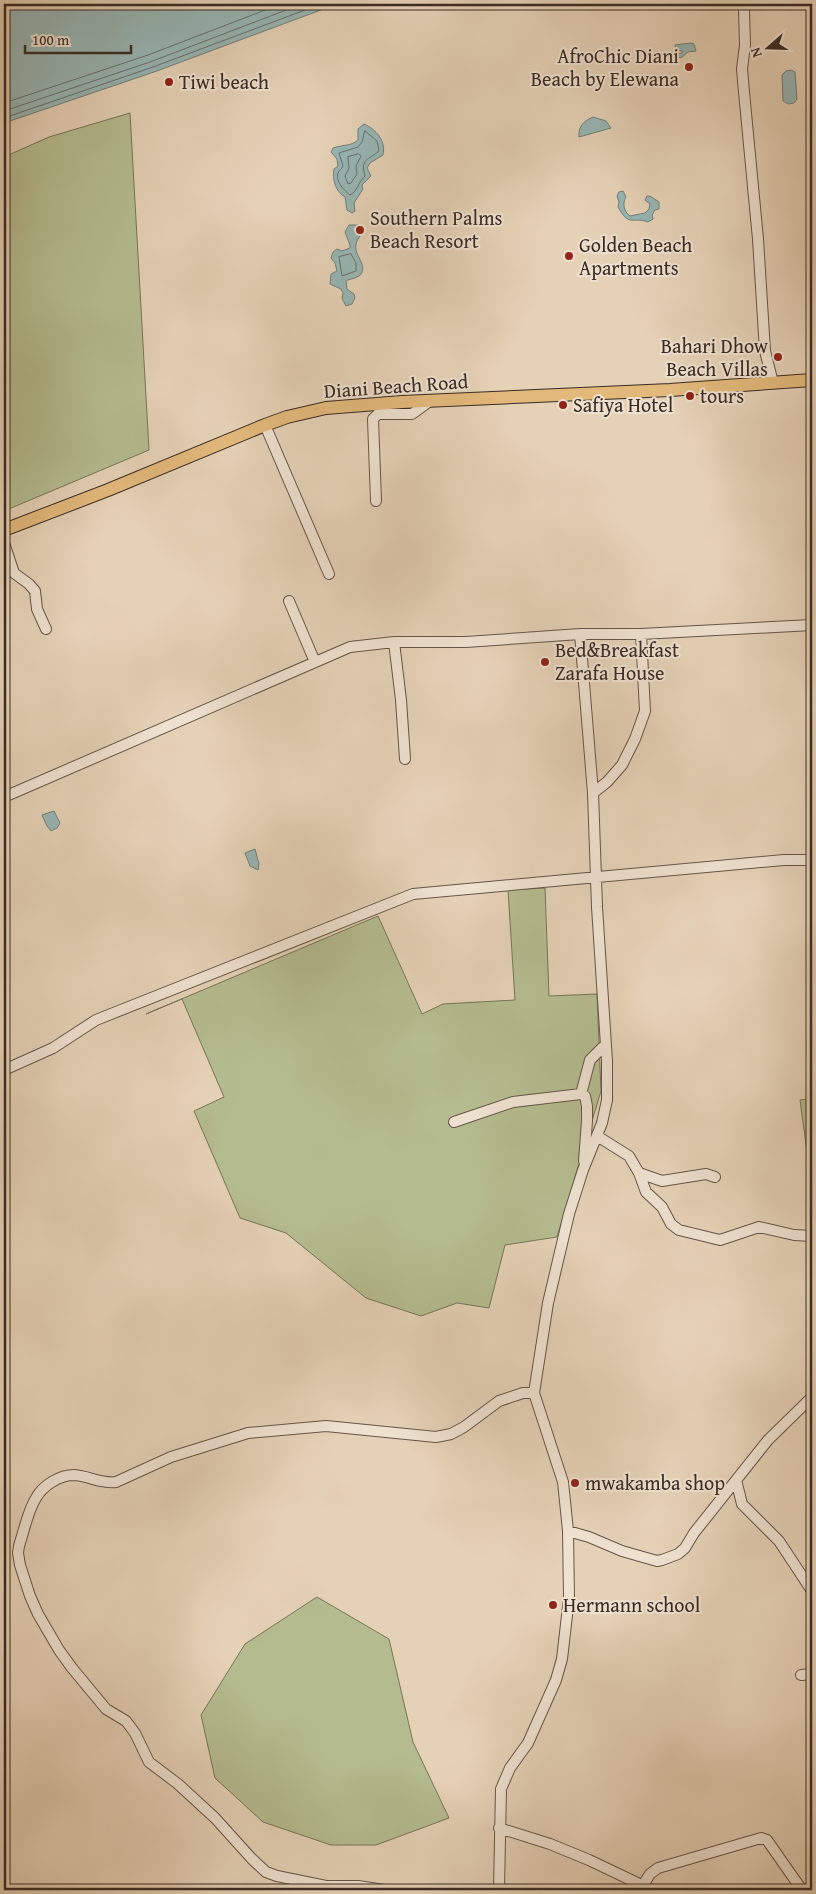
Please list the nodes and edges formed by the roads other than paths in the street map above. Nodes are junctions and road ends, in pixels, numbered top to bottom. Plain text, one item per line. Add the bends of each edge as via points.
1 (744, 10) dead end
2 (812, 380) edge
3 (773, 383) junction
4 (430, 401) junction
5 (265, 425) junction
6 (376, 501) dead end
7 (4, 530) edge
8 (4, 543) edge
9 (329, 574) dead end
10 (289, 601) dead end
11 (812, 624) edge
12 (46, 629) dead end
13 (580, 634) junction
14 (642, 638) junction
15 (394, 642) junction
16 (315, 662) junction
17 (405, 759) dead end
18 (593, 793) junction
19 (4, 797) edge
20 (812, 860) edge
21 (596, 878) junction
22 (605, 1045) junction
23 (4, 1070) edge
24 (581, 1094) junction
25 (454, 1122) dead end
26 (597, 1136) junction
27 (583, 1170) junction
28 (640, 1173) junction
29 (715, 1177) dead end
30 (812, 1236) edge
31 (534, 1394) junction
32 (812, 1397) edge
33 (736, 1480) junction
34 (568, 1531) junction
35 (812, 1591) edge
36 (812, 1674) edge
37 (801, 1675) dead end
38 (499, 1828) junction
39 (648, 1888) edge
40 (384, 1890) edge
41 (499, 1890) edge
42 (802, 1890) edge

1 - 3 street via 742,69 765,351
2 - 3 main road, Diani Beach Road
3 - 4 main road, Diani Beach Road
4 - 5 main road, Diani Beach Road via 326,408
4 - 6 street via 412,414 378,414 373,418
5 - 7 main road, Diani Beach Road
5 - 9 street
8 - 12 street via 14,573 35,591 36,609
10 - 16 street
11 - 14 street
13 - 14 street
13 - 15 street via 466,642
13 - 18 street
14 - 18 street via 644,711 640,725 622,765
15 - 16 street via 350,647
15 - 17 street
16 - 19 street
18 - 21 street
20 - 21 street
21 - 22 street
21 - 23 street via 432,891 401,897 96,1020 53,1048
22 - 24 street via 590,1060
22 - 26 street via 607,1100
24 - 25 street via 513,1102
24 - 27 street via 585,1096 587,1106
26 - 27 street
26 - 28 street via 629,1156
27 - 31 street via 548,1303
28 - 29 street via 662,1181 706,1174
28 - 30 street via 646,1192 679,1230 720,1240 759,1227
31 - 34 street via 563,1482
31 - 40 street via 523,1393 500,1401 464,1427 436,1437 326,1426 248,1433 171,1457 116,1482 72,1475 58,1478 36,1498 19,1546 20,1565 30,1596 59,1650 106,1709 126,1721 149,1762 215,1818 266,1872 326,1886
32 - 33 street via 768,1440
33 - 34 street via 685,1548 662,1560 638,1556
33 - 35 street via 742,1504 779,1541
34 - 38 street via 569,1598 559,1670 528,1743 503,1782
36 - 37 street
38 - 39 street via 550,1844
38 - 41 street
39 - 42 street via 650,1874 658,1868 761,1838 767,1840

